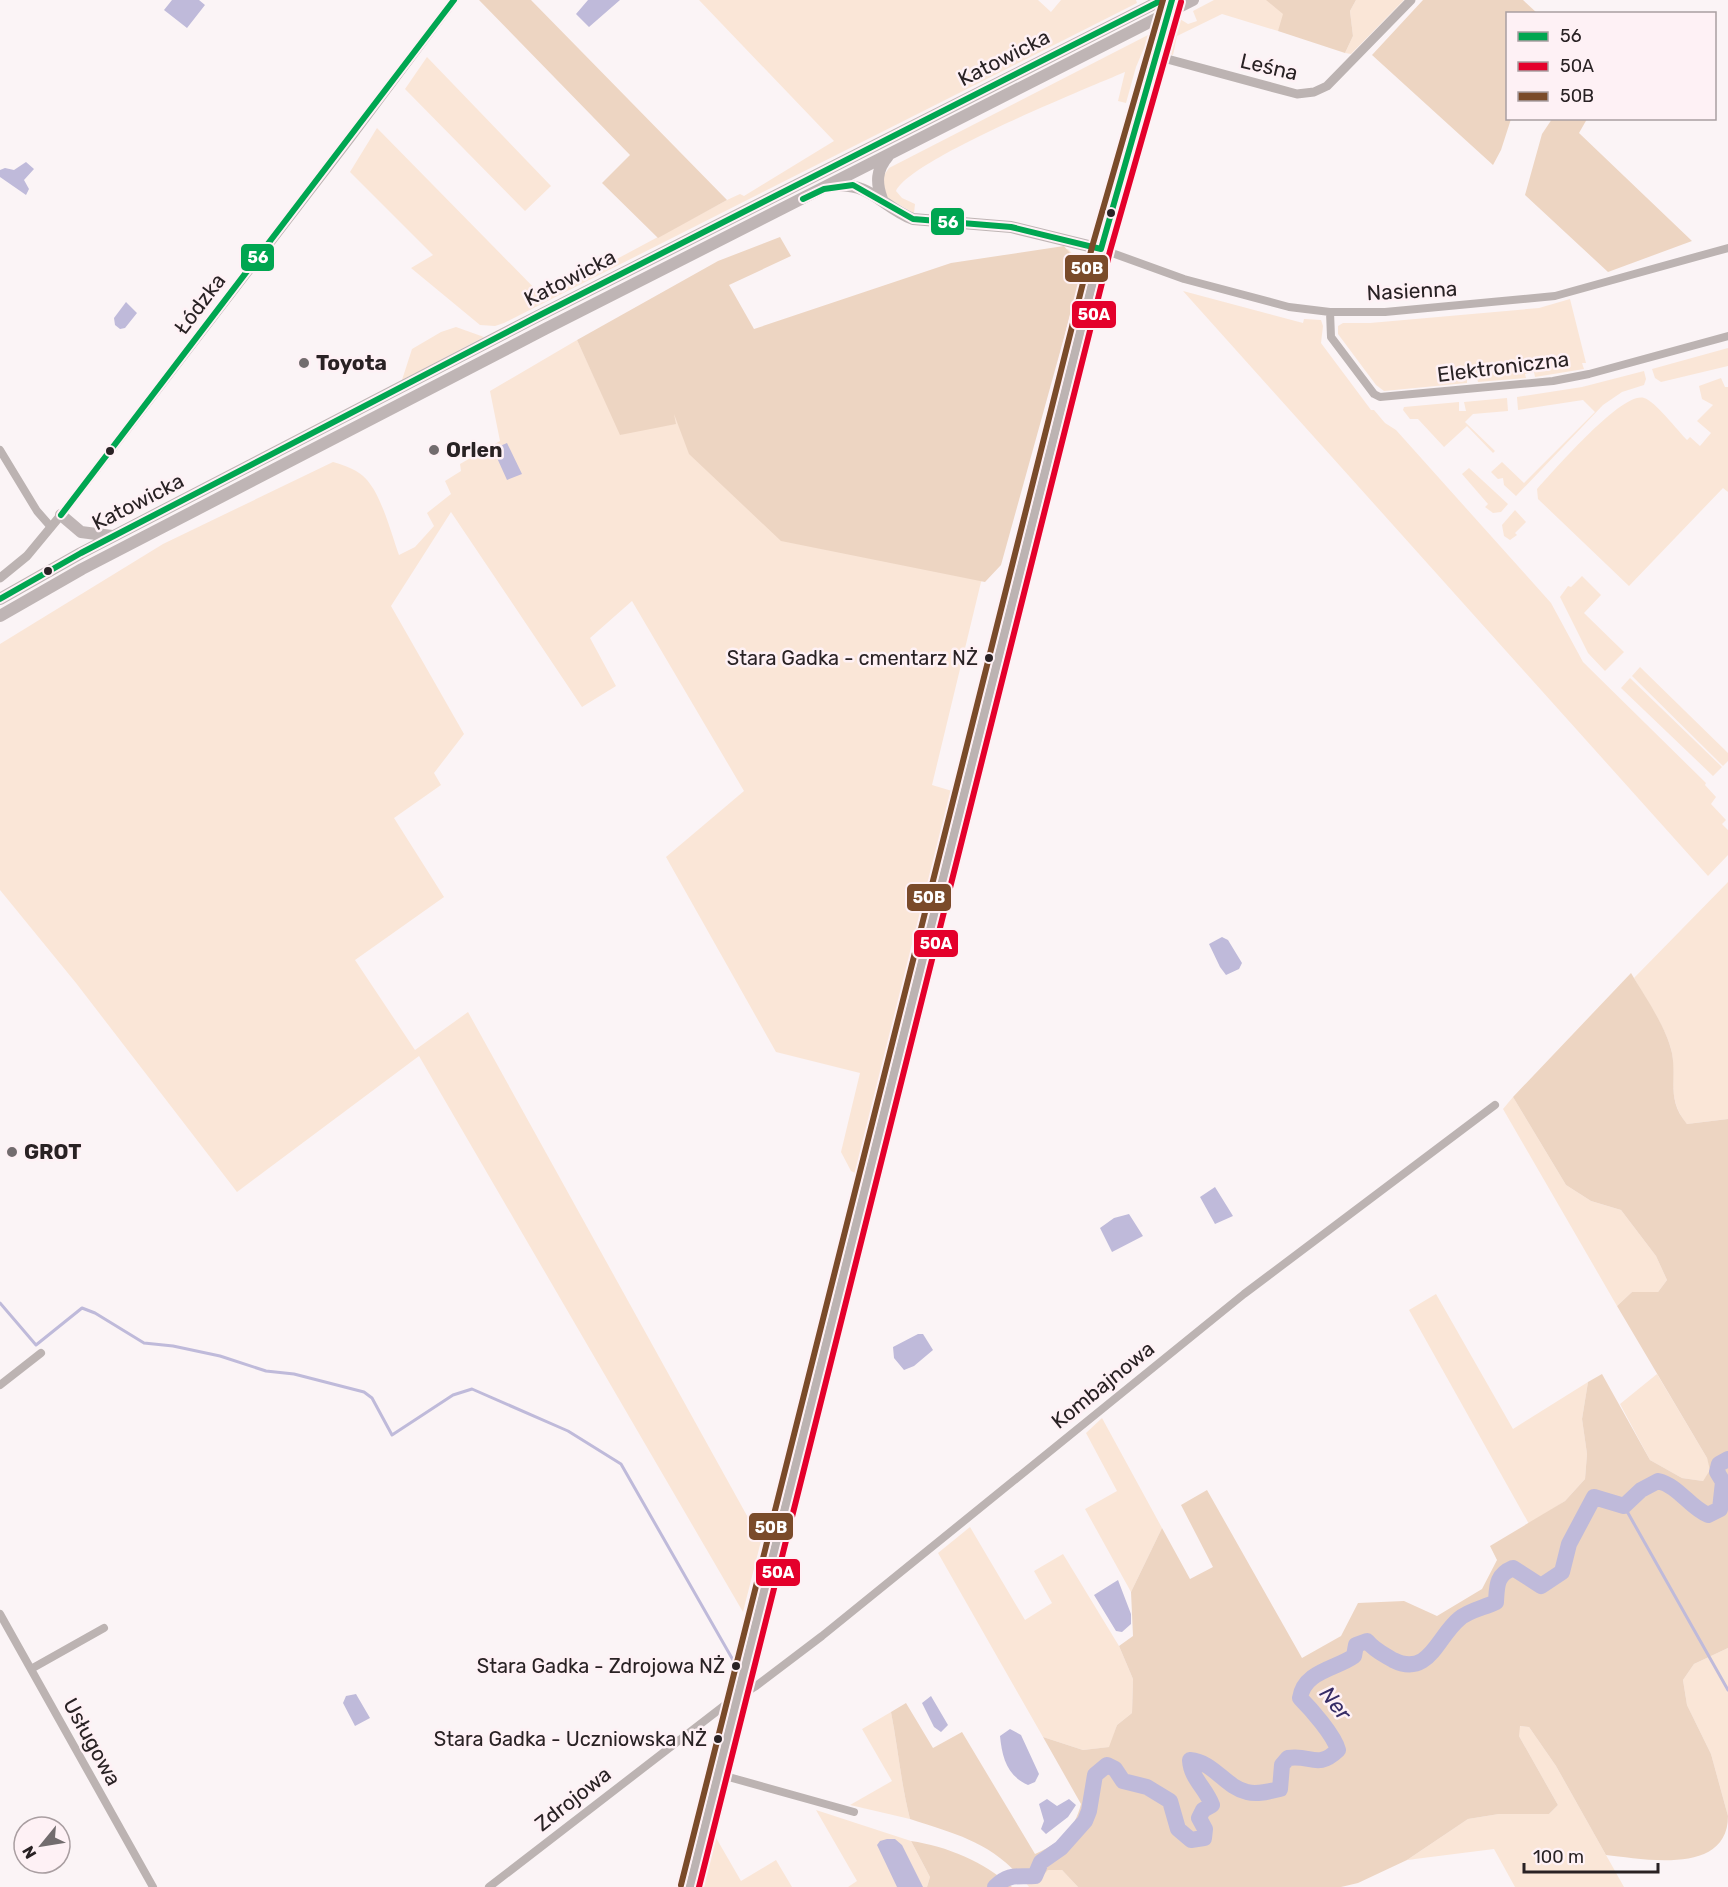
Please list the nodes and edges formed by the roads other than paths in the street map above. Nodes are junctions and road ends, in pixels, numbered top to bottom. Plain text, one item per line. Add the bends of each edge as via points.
1 (454, 0) edge
2 (1162, 0) edge
3 (1172, 0) edge
4 (1194, 0) edge
5 (1410, 0) edge
6 (1156, 57) junction
7 (890, 154) junction
8 (826, 186) junction
9 (882, 199) junction
10 (1728, 248) edge
11 (1101, 249) junction
12 (1330, 312) junction
13 (1728, 336) edge
14 (0, 450) edge
15 (61, 515) junction
16 (51, 526) junction
17 (113, 537) junction
18 (0, 578) edge
19 (0, 599) edge
20 (0, 616) edge
21 (1495, 1105) dead end
22 (41, 1353) dead end
23 (0, 1384) edge
24 (0, 1614) edge
25 (104, 1628) dead end
26 (31, 1669) junction
27 (737, 1698) junction
28 (718, 1774) junction
29 (854, 1812) dead end
30 (153, 1887) edge
31 (489, 1887) edge
32 (690, 1887) edge

1 - 15 street, Łódzka
2 - 17 main road, Katowicka
3 - 6 street
4 - 7 main road, Katowicka
5 - 6 street, Leśna via 1327,86 1314,92 1297,94
6 - 11 street
7 - 8 main road, Katowicka
7 - 9 main road via 878,174
8 - 9 main road via 856,185
8 - 20 main road, Katowicka via 82,569
9 - 11 main road via 913,219 1011,226
10 - 12 street, Nasienna via 1555,296 1456,307
11 - 12 street, Nasienna via 1263,302
11 - 27 street
12 - 13 street, Elektroniczna via 1331,337 1374,394 1387,398 1571,378
14 - 16 street via 37,511
15 - 16 street, Łódzka
15 - 17 main road via 81,532
16 - 18 street, Łódzka via 27,555
17 - 19 main road, Katowicka
21 - 27 street, Kombajnowa via 1244,1294 822,1636
22 - 23 street
24 - 26 street, Usługowa
25 - 26 street
26 - 30 street, Usługowa
27 - 28 street
27 - 31 street, Zdrojowa
28 - 29 street
28 - 32 street

